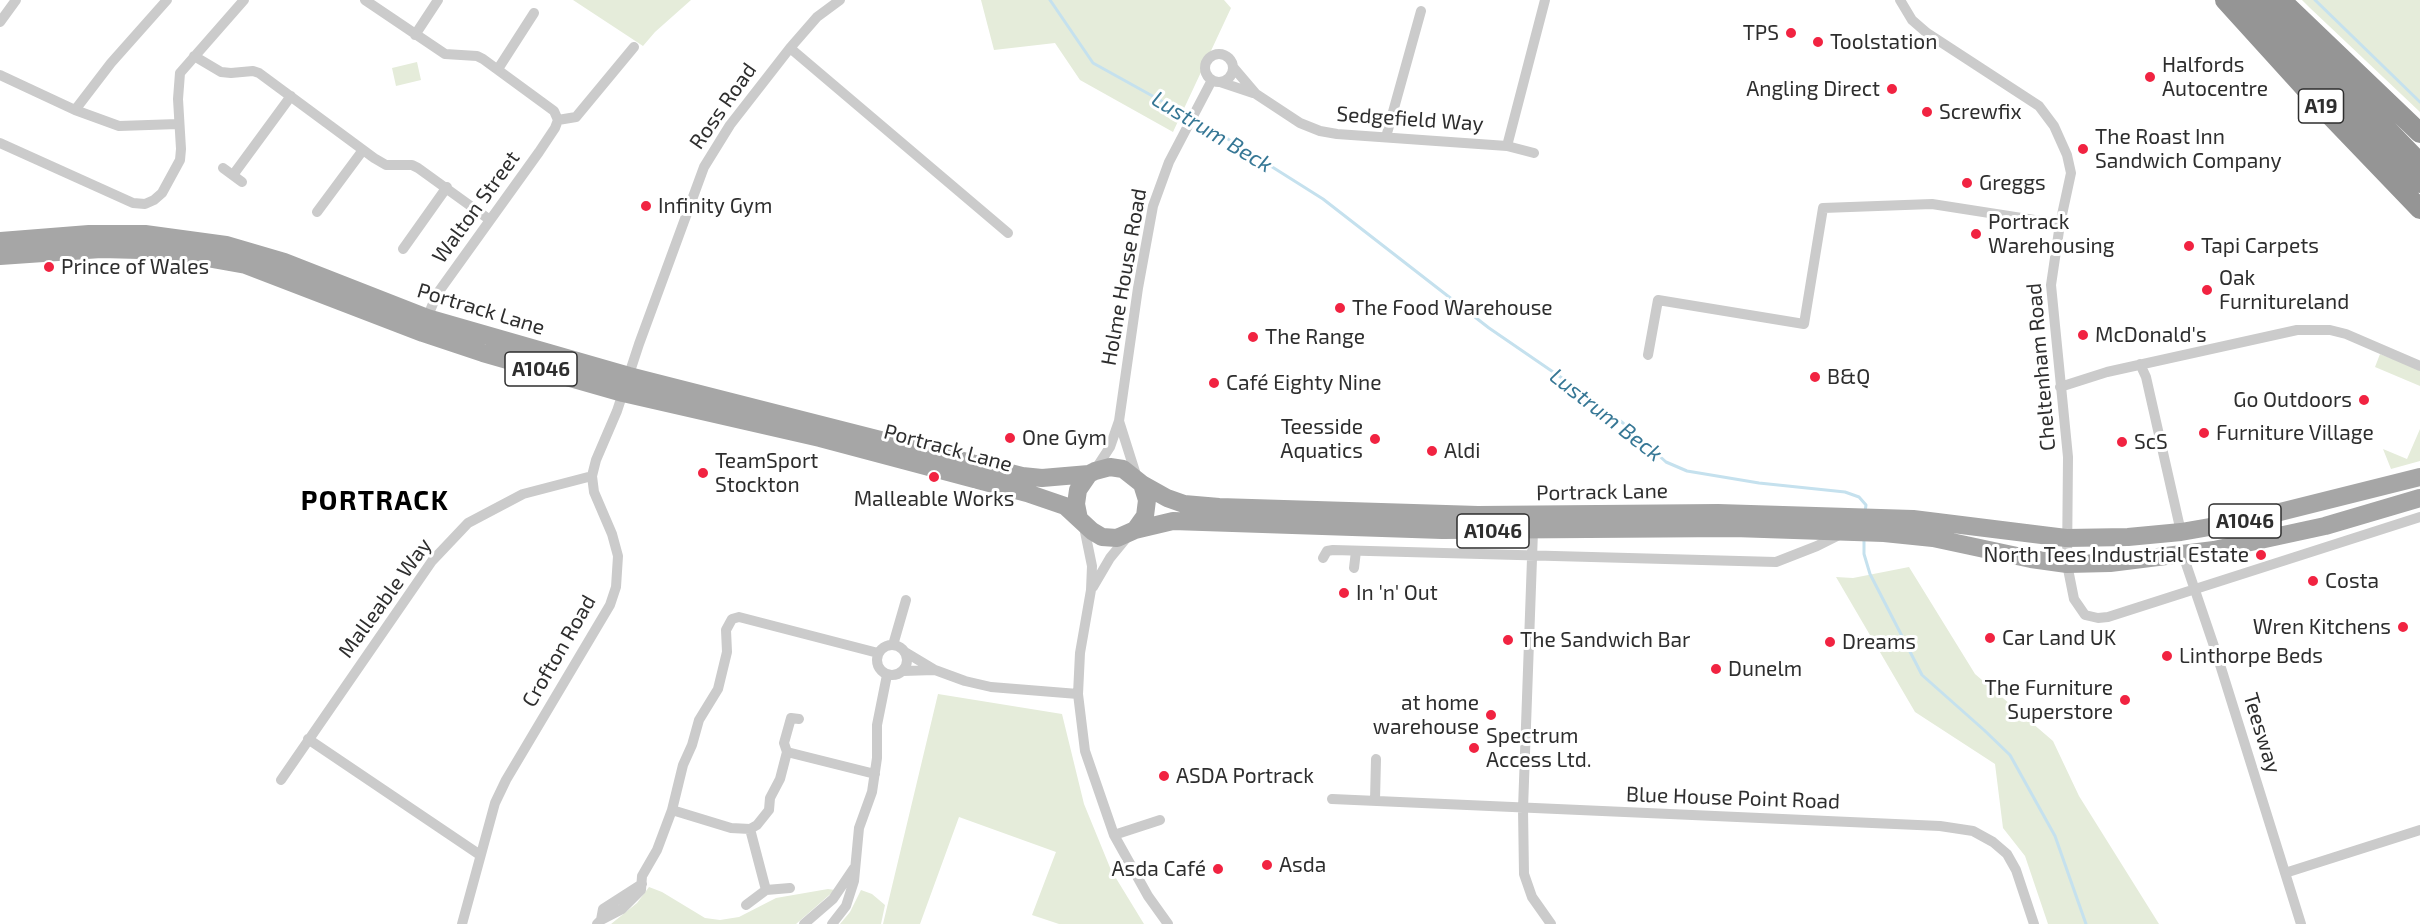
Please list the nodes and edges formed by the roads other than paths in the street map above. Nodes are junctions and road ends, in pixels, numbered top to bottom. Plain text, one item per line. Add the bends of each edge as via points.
1 (16, 0) edge
2 (167, 0) edge
3 (244, 0) edge
4 (365, 0) edge
5 (438, 0) edge
6 (840, 0) edge
7 (1545, 0) edge
8 (1900, 0) edge
9 (2225, 0) edge
10 (2243, 0) edge
11 (2266, 0) edge
12 (2282, 0) edge
13 (1421, 11) dead end
14 (534, 13) dead end
15 (0, 22) edge
16 (415, 34) junction
17 (634, 47) dead end
18 (790, 48) junction
19 (194, 56) junction
20 (1233, 67) junction
21 (498, 69) junction
22 (0, 75) edge
23 (1216, 81) junction
24 (1256, 94) junction
25 (291, 96) junction
26 (2349, 101) junction
27 (75, 110) junction
28 (558, 120) junction
29 (178, 124) junction
30 (2420, 133) edge
31 (1386, 137) junction
32 (0, 143) edge
33 (1507, 146) junction
34 (363, 150) junction
35 (1534, 153) dead end
36 (2420, 163) edge
37 (223, 168) dead end
38 (2420, 183) edge
39 (447, 187) junction
40 (2420, 209) edge
41 (317, 212) dead end
42 (490, 220) junction
43 (2060, 224) junction
44 (1008, 233) dead end
45 (0, 241) edge
46 (403, 249) dead end
47 (0, 256) edge
48 (427, 318) junction
49 (1648, 355) dead end
50 (2140, 364) junction
51 (2420, 366) edge
52 (626, 384) junction
53 (2060, 387) junction
54 (1119, 421) junction
55 (1092, 473) junction
56 (592, 476) junction
57 (2420, 477) edge
58 (1140, 481) junction
59 (2420, 498) edge
60 (2420, 517) edge
61 (1081, 521) junction
62 (1884, 526) junction
63 (1850, 527) junction
64 (1533, 531) junction
65 (1132, 532) junction
66 (2181, 532) junction
67 (2066, 538) junction
68 (1356, 551) junction
69 (2182, 555) junction
70 (1532, 556) junction
71 (1323, 558) dead end
72 (2067, 564) junction
73 (1354, 568) dead end
74 (2196, 588) junction
75 (1091, 590) junction
76 (906, 600) dead end
77 (893, 645) junction
78 (905, 652) junction
79 (878, 653) junction
80 (935, 670) junction
81 (903, 671) junction
82 (887, 675) junction
83 (1078, 694) junction
84 (799, 719) dead end
85 (308, 739) junction
86 (787, 752) junction
87 (1376, 759) dead end
88 (875, 774) junction
89 (281, 780) dead end
90 (1332, 799) dead end
91 (1375, 800) junction
92 (1523, 809) junction
93 (672, 810) junction
94 (1160, 820) dead end
95 (750, 829) junction
96 (2420, 830) edge
97 (1114, 835) junction
98 (480, 855) junction
99 (854, 868) junction
100 (2285, 873) junction
101 (790, 888) dead end
102 (766, 890) junction
103 (746, 905) dead end
104 (599, 922) edge
105 (462, 924) edge
106 (804, 924) edge
107 (832, 924) edge
108 (1168, 924) edge
109 (1551, 924) edge
110 (2034, 924) edge
111 (2301, 924) edge

1 - 15 street
2 - 27 street
3 - 19 street
4 - 16 street
5 - 16 street
6 - 18 street, Ross Road via 817,17
7 - 33 street
8 - 43 street, Cheltenham Road via 1912,20 1927,33 2032,102 2051,120 2062,140 2071,173
9 - 40 highway, A19
10 - 26 highway, A19
11 - 26 highway, A19
12 - 30 highway, A19
13 - 31 street
14 - 21 street
16 - 21 street via 445,54 477,56
17 - 28 street via 576,117
18 - 44 street
18 - 52 street, Ross Road via 730,125 704,167
19 - 25 street via 221,72 253,70
19 - 29 street via 180,73
20 - 23 street via 1231,75
20 - 23 street via 1226,56 1213,55 1205,66 1207,75
20 - 24 street, Sedgefield Way
21 - 28 street via 554,111
22 - 27 street
23 - 24 street
23 - 54 street, Holme House Road via 1186,128 1153,206
24 - 31 street, Sedgefield Way via 1300,123 1320,131
25 - 34 street
25 - 37 street via 237,179
26 - 36 highway, A19
26 - 38 highway, A19
27 - 29 street via 119,126
28 - 42 street, Walton Street
29 - 32 street via 181,149 175,172 162,193 146,204 133,203
31 - 33 street, Sedgefield Way
33 - 35 street, Sedgefield Way
34 - 39 street via 386,165 412,165
34 - 41 street
39 - 42 street
39 - 46 street
42 - 48 street, Walton Street via 437,294
43 - 49 street via 1932,204 1823,208 1804,324 1658,300
43 - 53 street, Cheltenham Road via 2051,285
45 - 48 main road, Portrack Lane / A1046 via 145,234 226,245 284,262
47 - 52 main road, Portrack Lane / A1046 via 101,249 218,259 291,281 483,353
48 - 52 main road, Portrack Lane / A1046
50 - 51 street via 2312,329 2346,334
50 - 53 street
50 - 66 street
52 - 55 main road, Portrack Lane / A1046 via 1022,476
52 - 56 street
52 - 61 main road, Portrack Lane / A1046 via 1027,492 1065,507
53 - 67 street, Cheltenham Road via 2068,457
54 - 55 street, Holme House Road via 1110,447
54 - 58 street, Holme House Road
55 - 58 main road, Portrack Lane / A1046 via 1110,467 1123,468
55 - 61 main road via 1078,490 1076,504
56 - 85 street, Malleable Way via 523,494 468,523 432,561
56 - 98 street, Crofton Road via 594,492 618,556 616,587 595,631 506,780
57 - 66 main road, A1046 via 2244,521
58 - 63 main road, Portrack Lane / A1046 via 1184,504 1219,507 1478,515 1718,513
58 - 65 main road via 1148,500 1145,516
59 - 69 main road, A1046 via 2325,526
60 - 74 street, Cheltenham Road
61 - 65 main road, Portrack Lane / A1046 via 1102,537 1117,538
61 - 75 street via 1092,566
62 - 63 main road, Portrack Lane / A1046
62 - 67 main road, Portrack Lane / A1046 via 1941,521
62 - 72 main road, Portrack Lane / A1046
63 - 64 main road, Portrack Lane / A1046
63 - 70 street, Portrack Lane via 1783,560 1768,562
64 - 65 main road, Portrack Lane / A1046 via 1173,521
64 - 70 street
65 - 75 street
66 - 67 main road, A1046
67 - 72 street, Cheltenham Road
68 - 70 street, Portrack Lane
68 - 71 street, Portrack Lane via 1327,551
68 - 73 street
69 - 72 main road, A1046
69 - 74 street, Teesway
70 - 92 street
72 - 74 street, Cheltenham Road via 2074,599 2085,615 2098,618
74 - 100 street, Teesway
75 - 83 street via 1080,653
76 - 77 street
77 - 78 street
77 - 79 street
78 - 80 street
78 - 81 street via 907,663
79 - 82 street via 879,669
79 - 93 street via 739,617 732,619 726,630 727,652 718,689 699,720
80 - 81 street
80 - 83 street via 991,687
81 - 82 street via 896,676
82 - 88 street
83 - 97 street via 1085,751
84 - 86 street via 791,718 784,743
85 - 89 street, Malleable Way
85 - 98 street
86 - 88 street
86 - 95 street via 769,810
87 - 91 street
88 - 99 street via 859,828
90 - 91 street, Blue House Point Road
91 - 92 street, Blue House Point Road
92 - 109 street via 1526,886
92 - 110 street, Blue House Point Road via 1940,826 1973,831 2007,854
93 - 95 street via 714,824
93 - 104 street via 642,876 642,884 603,909
94 - 97 street
95 - 102 street
96 - 100 street
97 - 108 street
98 - 105 street, Crofton Road
99 - 106 street via 833,899
99 - 107 street via 851,896
100 - 111 street, Teesway
101 - 102 street
102 - 103 street

